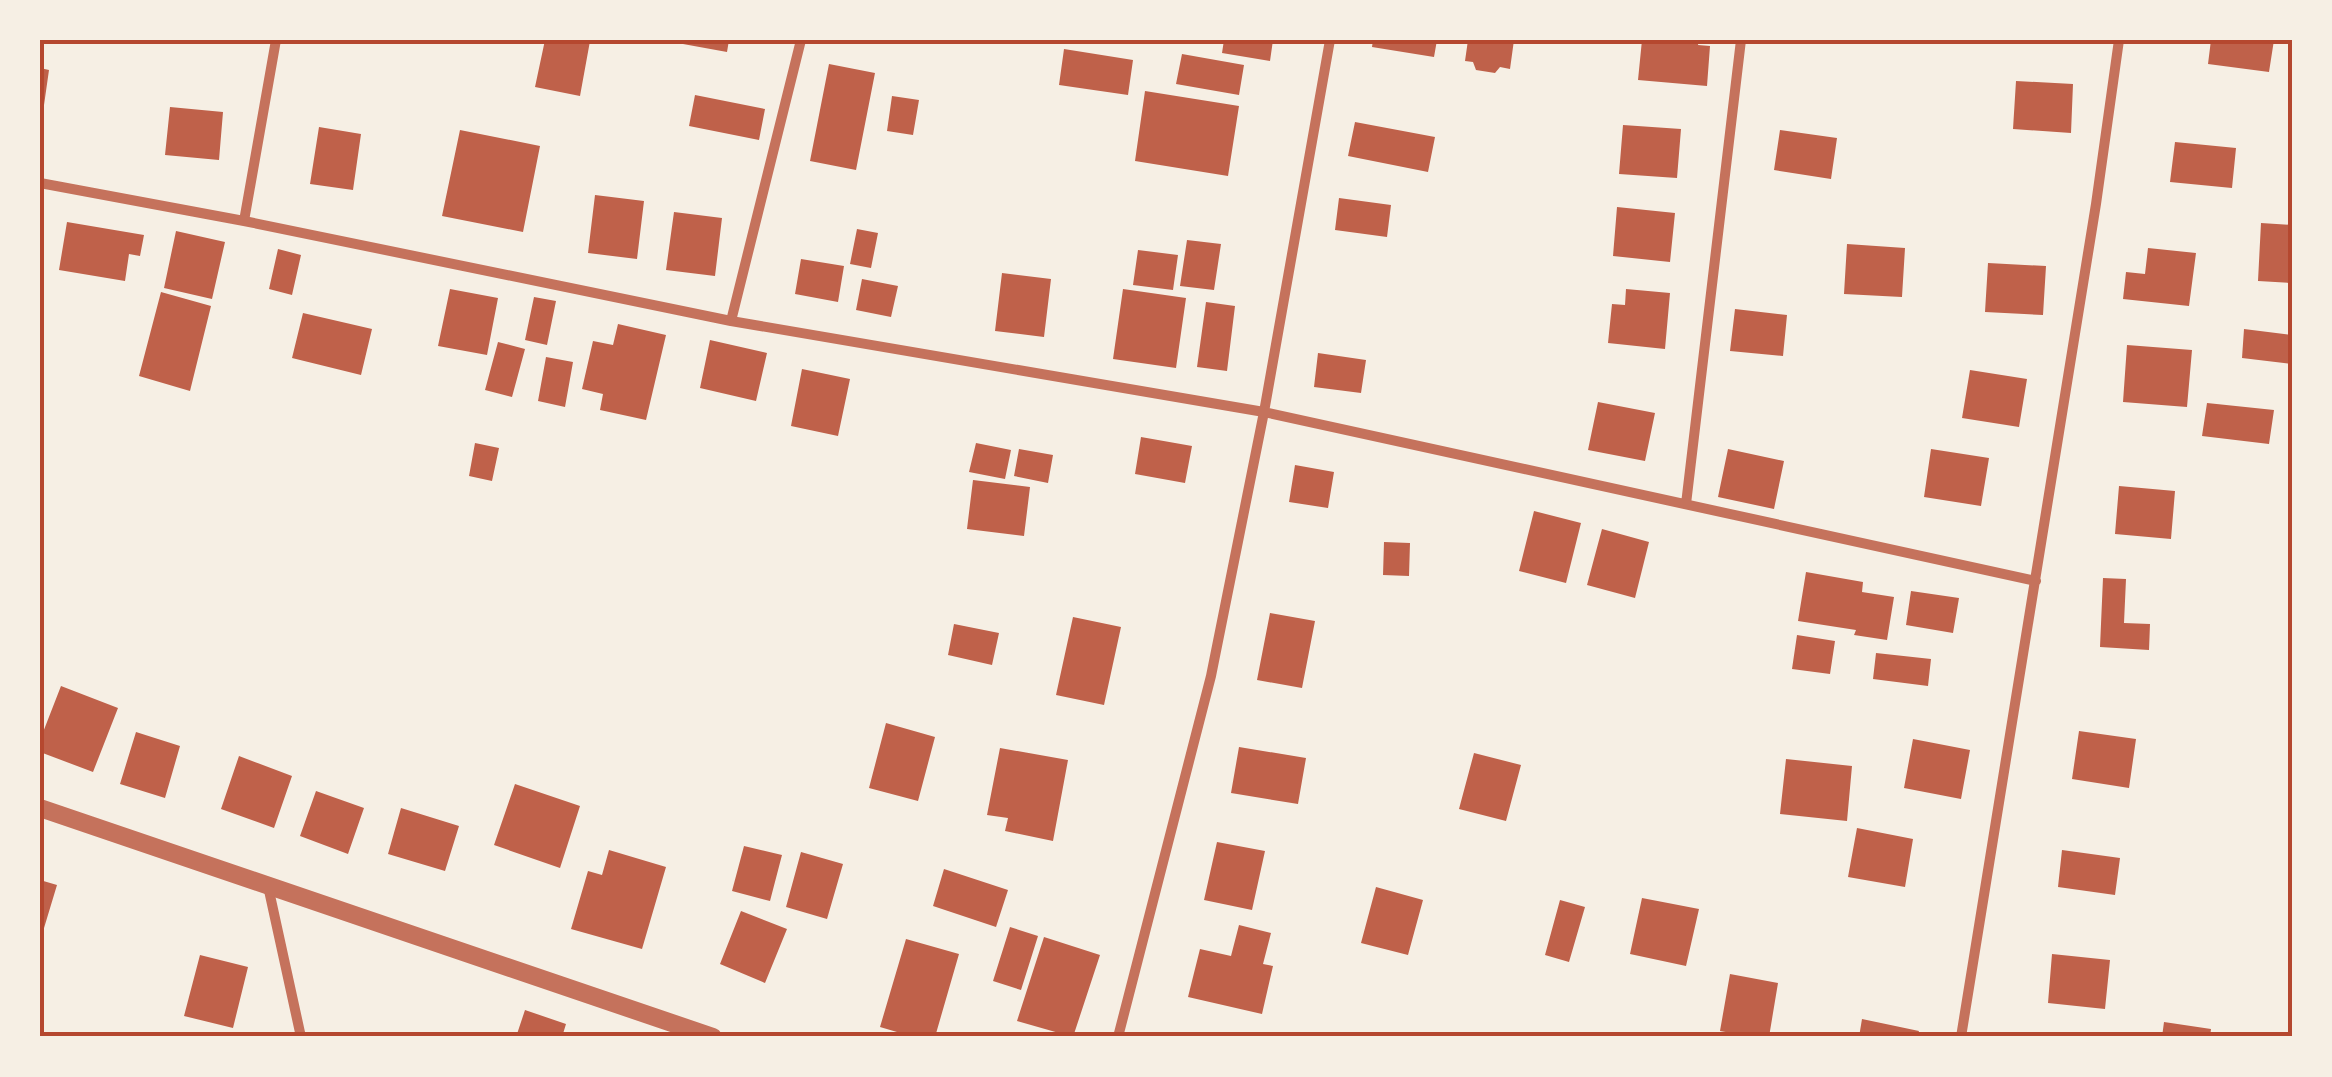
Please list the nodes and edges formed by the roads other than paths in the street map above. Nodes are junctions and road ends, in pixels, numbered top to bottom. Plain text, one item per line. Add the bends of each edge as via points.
1 (276, 40) edge
2 (801, 40) edge
3 (1330, 40) edge
4 (1741, 40) edge
5 (2118, 40) edge
6 (40, 183) edge
7 (244, 222) junction
8 (731, 321) junction
9 (1264, 412) junction
10 (1686, 504) junction
11 (2036, 581) junction
12 (40, 808) edge
13 (268, 886) junction
14 (301, 1037) edge
15 (713, 1037) edge
16 (1118, 1037) edge
17 (1961, 1037) edge

1 - 7 street
2 - 8 street
3 - 9 street
4 - 10 street
5 - 11 street
6 - 7 street
7 - 8 street
8 - 9 street
9 - 10 street
9 - 16 street via 1211,676
10 - 11 street
11 - 17 street
12 - 13 street
13 - 14 street
13 - 15 street

